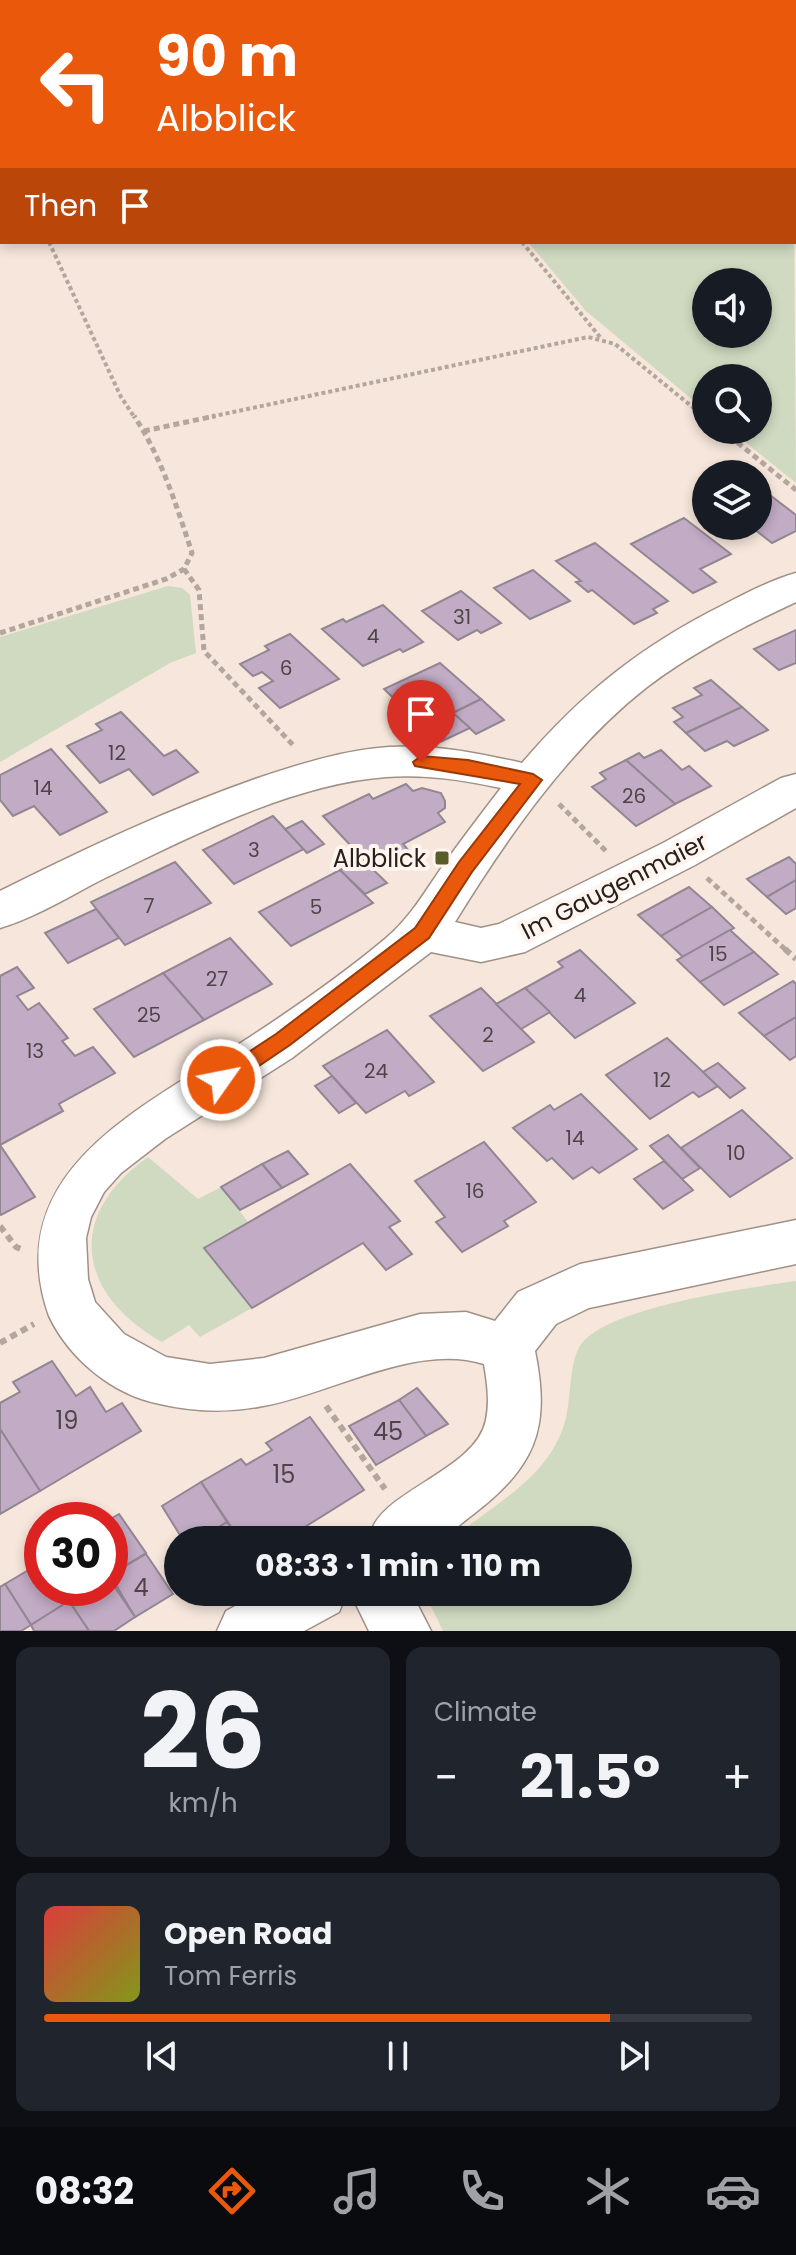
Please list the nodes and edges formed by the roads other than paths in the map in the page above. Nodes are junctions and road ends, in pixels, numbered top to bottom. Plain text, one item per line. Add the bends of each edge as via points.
1 (796, 586) edge
2 (533, 780) junction
3 (796, 789) edge
4 (0, 911) edge
5 (422, 933) junction
6 (796, 1242) edge
7 (508, 1349) junction
8 (414, 1526) edge
9 (293, 1606) edge
10 (387, 1606) edge
11 (247, 1631) edge
12 (401, 1631) edge

1 - 2 street via 698,634 631,677 587,717
2 - 4 street via 406,761 322,773 146,838
2 - 5 street
3 - 5 street, Im Gaugenmaier via 500,944
5 - 7 street via 283,1039 118,1146 80,1184 61,1231 59,1276 70,1306 92,1338 122,1363 187,1385 235,1386 301,1374 444,1334 474,1334
6 - 7 street via 580,1287 537,1308
7 - 8 street via 515,1380 514,1413 501,1454 474,1482
9 - 11 street
10 - 12 street

